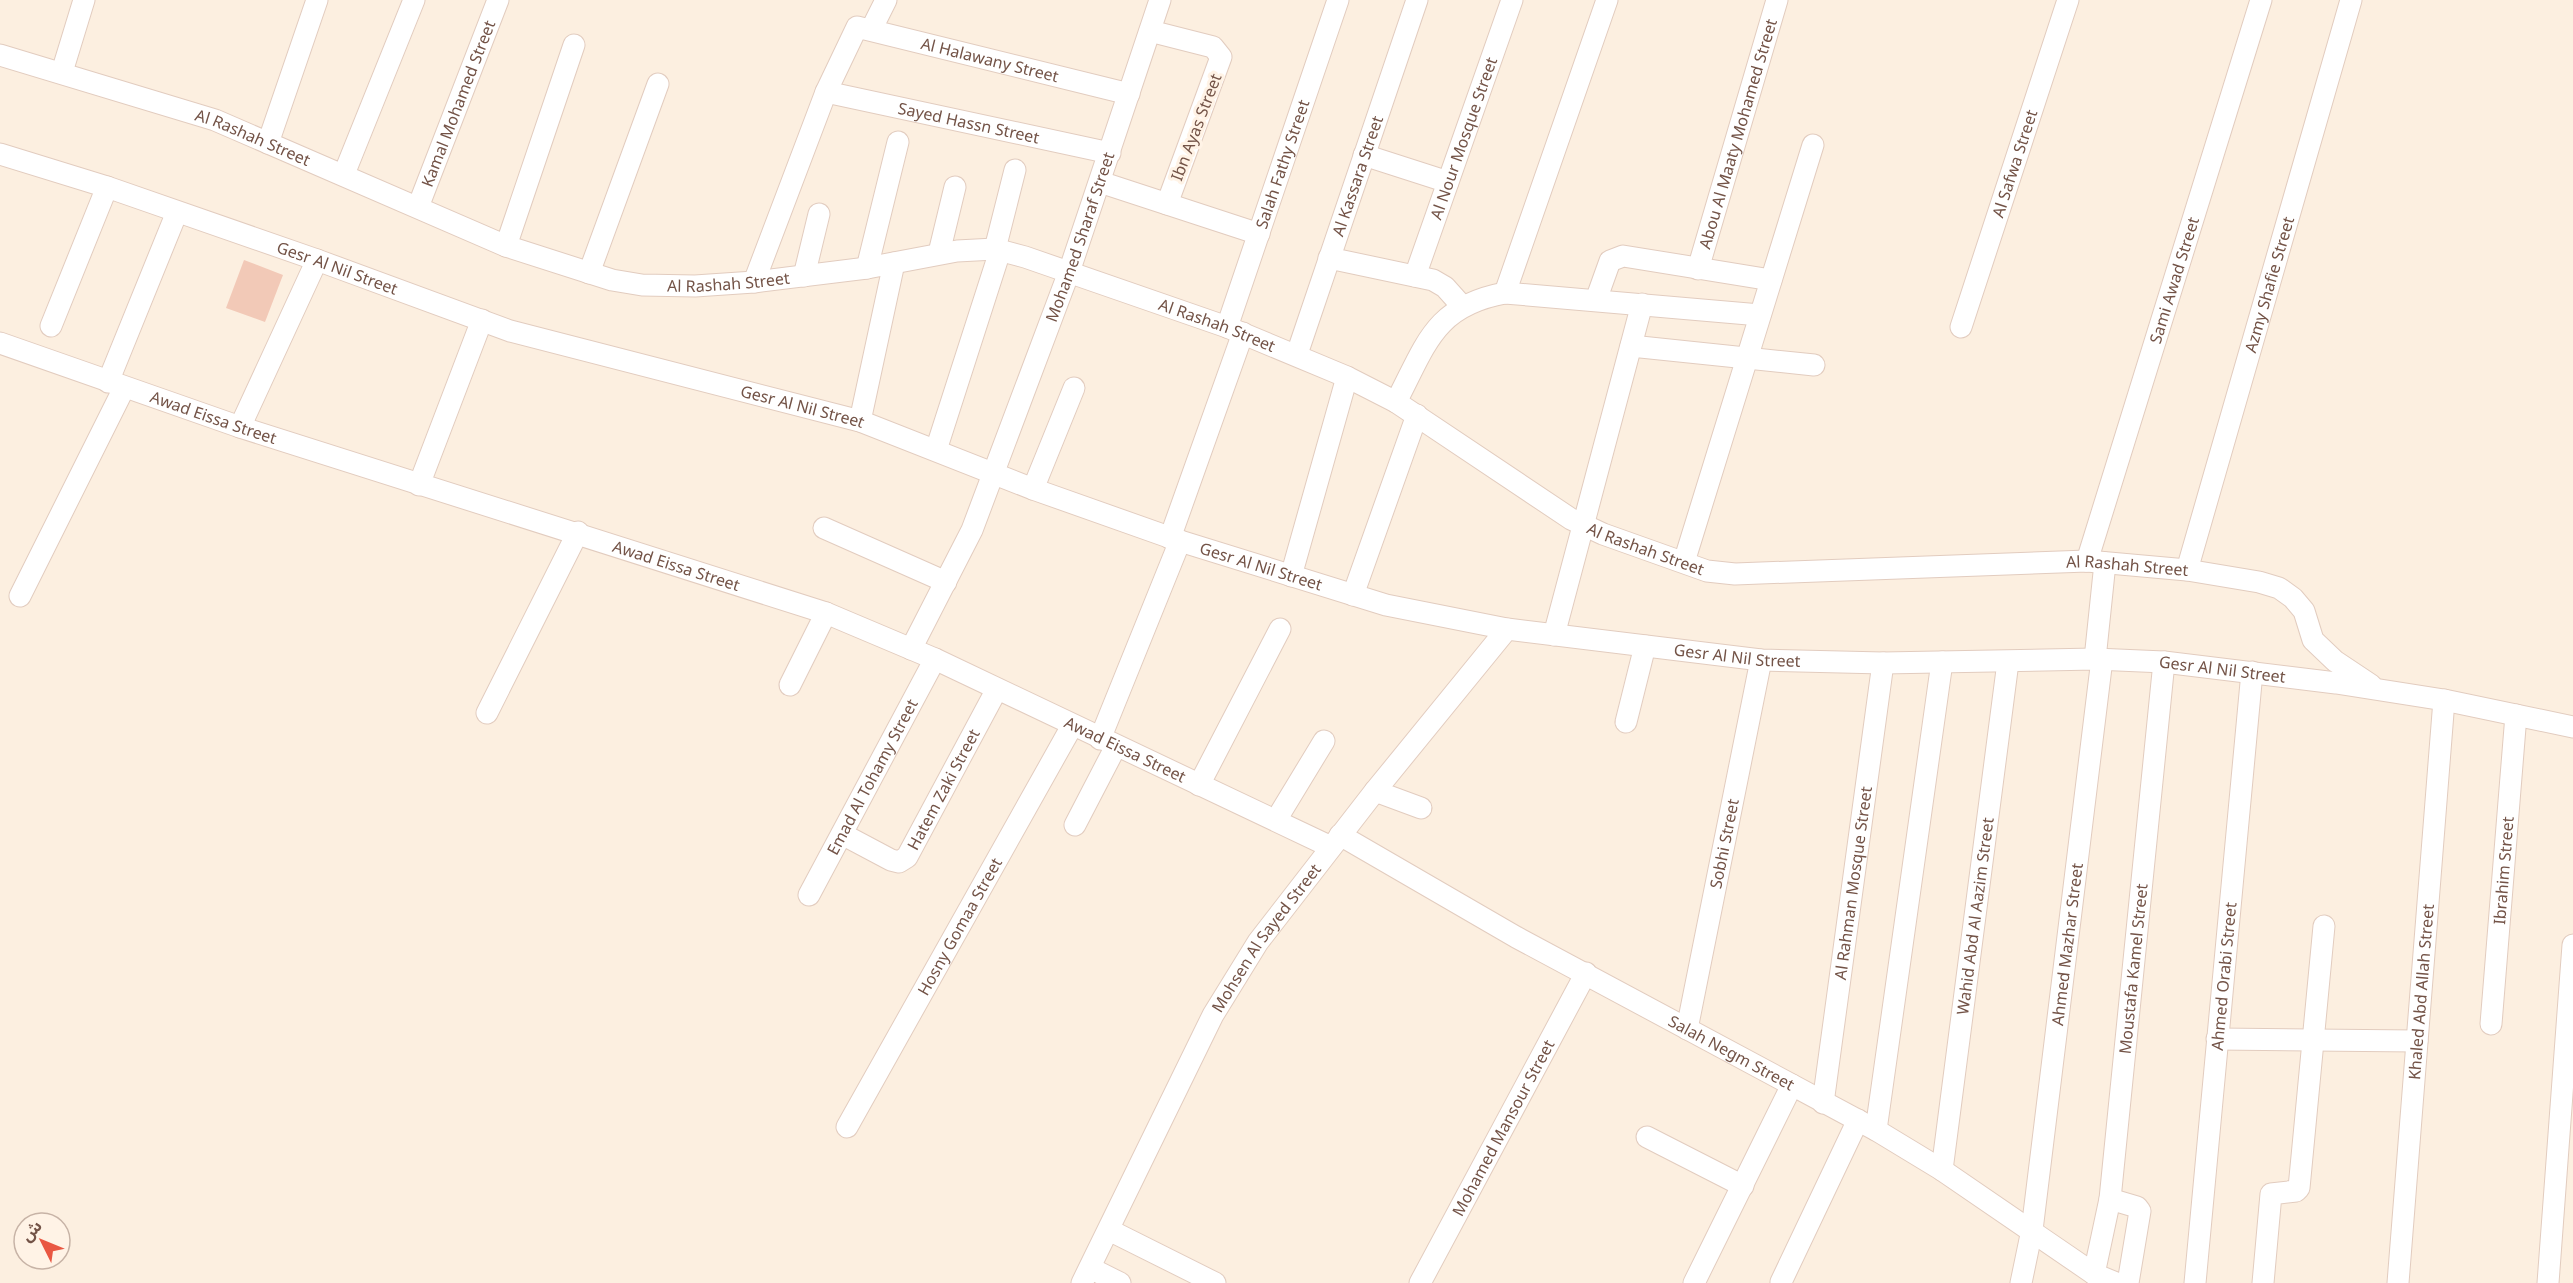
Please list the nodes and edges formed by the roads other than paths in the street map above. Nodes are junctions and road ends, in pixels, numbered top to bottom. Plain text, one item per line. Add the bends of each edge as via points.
1 (84, 0) edge
2 (317, 0) edge
3 (414, 0) edge
4 (498, 0) edge
5 (886, 0) edge
6 (1160, 0) edge
7 (1417, 0) edge
8 (1512, 0) edge
9 (1607, 0) edge
10 (1778, 0) edge
11 (2068, 0) edge
12 (2261, 0) edge
13 (2351, 0) edge
14 (1333, 1) edge
15 (862, 29) junction
16 (1150, 31) junction
17 (574, 45) dead end
18 (0, 55) edge
19 (62, 72) junction
20 (658, 84) dead end
21 (826, 92) junction
22 (1129, 94) junction
23 (898, 142) dead end
24 (268, 143) junction
25 (1813, 145) dead end
26 (0, 153) edge
27 (1110, 153) junction
28 (1365, 155) junction
29 (1014, 170) dead end
30 (344, 174) junction
31 (1100, 182) junction
32 (1448, 182) junction
33 (106, 187) junction
34 (955, 187) dead end
35 (1167, 204) junction
36 (418, 207) junction
37 (177, 212) junction
38 (819, 214) dead end
39 (1259, 234) junction
40 (506, 246) junction
41 (997, 250) junction
42 (939, 253) junction
43 (1329, 258) junction
44 (317, 260) junction
45 (894, 263) junction
46 (867, 268) junction
47 (1698, 269) junction
48 (1069, 272) junction
49 (589, 273) junction
50 (804, 276) junction
51 (1415, 276) junction
52 (1771, 280) junction
53 (754, 282) junction
54 (1505, 293) junction
55 (1596, 300) junction
56 (1642, 304) junction
57 (1462, 306) junction
58 (1760, 315) junction
59 (482, 320) junction
60 (51, 326) dead end
61 (1961, 327) dead end
62 (1235, 330) junction
63 (0, 344) edge
64 (1631, 346) junction
65 (1297, 354) junction
66 (1746, 358) junction
67 (1814, 365) dead end
68 (1347, 377) junction
69 (116, 385) junction
70 (1074, 388) dead end
71 (1396, 402) junction
72 (1417, 415) junction
73 (860, 422) junction
74 (240, 427) junction
75 (936, 450) junction
76 (993, 473) junction
77 (419, 485) junction
78 (1034, 489) junction
79 (1582, 525) junction
80 (824, 528) dead end
81 (578, 532) junction
82 (1175, 539) junction
83 (1684, 562) junction
84 (2096, 562) junction
85 (2187, 570) junction
86 (1290, 576) junction
87 (946, 582) junction
88 (1353, 595) junction
89 (20, 596) dead end
90 (826, 613) junction
91 (1280, 629) dead end
92 (1507, 629) junction
93 (1554, 635) junction
94 (1645, 646) junction
95 (911, 649) junction
96 (2099, 659) junction
97 (935, 660) junction
98 (1761, 660) junction
99 (1942, 662) junction
100 (2008, 662) junction
101 (2164, 662) junction
102 (1883, 663) junction
103 (2252, 672) junction
104 (790, 685) dead end
105 (997, 689) junction
106 (2379, 690) junction
107 (2444, 700) junction
108 (487, 713) dead end
109 (2516, 716) junction
110 (1626, 722) dead end
111 (1072, 726) junction
112 (2573, 728) edge
113 (1324, 741) dead end
114 (1108, 743) junction
115 (1199, 785) junction
116 (1375, 791) junction
117 (1421, 808) dead end
118 (1276, 820) junction
119 (1075, 825) dead end
120 (842, 834) junction
121 (1336, 841) junction
122 (809, 895) dead end
123 (2324, 926) dead end
124 (2573, 945) edge
125 (1586, 974) junction
126 (2491, 1024) dead end
127 (1688, 1029) junction
128 (2217, 1039) junction
129 (2313, 1040) junction
130 (2417, 1041) junction
131 (1792, 1085) junction
132 (1822, 1103) junction
133 (1867, 1125) junction
134 (847, 1127) dead end
135 (1647, 1137) dead end
136 (1942, 1170) junction
137 (1743, 1186) junction
138 (2110, 1199) junction
139 (1109, 1230) junction
140 (2032, 1230) junction
141 (1086, 1275) edge
142 (2104, 1280) edge
143 (1781, 1282) edge
144 (1120, 1283) edge
145 (1215, 1283) edge
146 (1420, 1283) edge
147 (1694, 1283) edge
148 (2021, 1283) edge
149 (2128, 1283) edge
150 (2195, 1283) edge
151 (2263, 1283) edge
152 (2398, 1283) edge
153 (2548, 1283) edge

1 - 19 street
2 - 24 street
3 - 30 street
4 - 36 street, Kamal Mohamed Street
5 - 15 street
6 - 16 street, Mohamed Sharaf Street
7 - 28 street, Al Kassara Street
8 - 32 street, Al Nour Mosque Street
9 - 54 street
10 - 47 street, Abou Al Maaty Mohamed Street
11 - 61 street, Al Safwa Street
12 - 84 street, Sami Awad Street
13 - 85 street, Azmy Shafie Street
14 - 39 street, Salah Fathy Street
15 - 21 street
15 - 22 street, Al Halawany Street
16 - 22 street, Mohamed Sharaf Street
16 - 35 street, Ibn Ayas Street via 1212,47 1221,57
17 - 40 street
18 - 19 street, Al Rashah Street
19 - 24 street, Al Rashah Street via 215,120
20 - 49 street
21 - 27 street, Sayed Hassn Street
21 - 53 street
22 - 27 street, Mohamed Sharaf Street
23 - 46 street
24 - 30 street, Al Rashah Street
25 - 52 street
26 - 33 street, Gesr Al Nil Street
27 - 31 street, Mohamed Sharaf Street
28 - 32 street
28 - 43 street, Al Kassara Street
29 - 41 street
30 - 36 street, Al Rashah Street
31 - 35 street
31 - 48 street, Mohamed Sharaf Street
32 - 51 street, Al Nour Mosque Street
33 - 37 street, Gesr Al Nil Street
33 - 60 street
34 - 42 street
35 - 39 street
36 - 40 street, Al Rashah Street
37 - 44 street, Gesr Al Nil Street
37 - 69 street
38 - 50 street
39 - 62 street, Salah Fathy Street
40 - 49 street, Al Rashah Street
41 - 42 street, Al Rashah Street
41 - 48 street, Al Rashah Street
41 - 75 street
42 - 45 street, Al Rashah Street
43 - 51 street
43 - 65 street, Al Kassara Street
44 - 59 street, Gesr Al Nil Street
44 - 74 street
45 - 46 street, Al Rashah Street
45 - 73 street
46 - 50 street, Al Rashah Street
47 - 52 street
47 - 55 street via 1618,257 1610,261
48 - 62 street, Al Rashah Street
48 - 76 street, Mohamed Sharaf Street
49 - 53 street, Al Rashah Street via 642,285
50 - 53 street, Al Rashah Street
51 - 57 street via 1439,283
52 - 58 street
54 - 55 street
54 - 57 street
55 - 56 street
56 - 58 street
56 - 64 street
57 - 71 street via 1437,326
58 - 66 street
59 - 73 street, Gesr Al Nil Street
59 - 77 street
62 - 65 street, Al Rashah Street
62 - 82 street, Salah Fathy Street
63 - 69 street, Awad Eissa Street
64 - 66 street
64 - 79 street
65 - 68 street, Al Rashah Street
66 - 67 street
66 - 83 street
68 - 71 street, Al Rashah Street
68 - 86 street
69 - 74 street, Awad Eissa Street
69 - 89 street
70 - 78 street
71 - 72 street, Al Rashah Street
72 - 79 street, Al Rashah Street
72 - 88 street
73 - 75 street, Gesr Al Nil Street
74 - 77 street, Awad Eissa Street
75 - 76 street, Gesr Al Nil Street
76 - 78 street, Gesr Al Nil Street
76 - 87 street, Mohamed Sharaf Street via 972,530
77 - 81 street, Awad Eissa Street
78 - 82 street, Gesr Al Nil Street
79 - 83 street, Al Rashah Street
79 - 93 street
80 - 87 street
81 - 90 street, Awad Eissa Street
81 - 108 street
82 - 86 street, Gesr Al Nil Street
82 - 114 street, Salah Fathy Street
83 - 84 street, Al Rashah Street via 1707,571 1736,574
84 - 85 street, Al Rashah Street
84 - 96 street, Sami Awad Street
85 - 106 street, Al Rashah Street via 2279,588 2304,611 2313,640 2335,662
86 - 88 street, Gesr Al Nil Street
87 - 95 street, Mohamed Sharaf Street
88 - 92 street, Gesr Al Nil Street
90 - 95 street, Awad Eissa Street
90 - 104 street
91 - 115 street
92 - 93 street, Gesr Al Nil Street
92 - 116 street, Mohsen Al Sayed Street
93 - 94 street, Gesr Al Nil Street
94 - 98 street, Gesr Al Nil Street
94 - 110 street
95 - 97 street, Awad Eissa Street
96 - 100 street, Gesr Al Nil Street
96 - 101 street, Gesr Al Nil Street
96 - 140 street, Ahmed Mazhar Street
97 - 105 street, Awad Eissa Street
97 - 120 street, Emad Al Tohamy Street
98 - 102 street, Gesr Al Nil Street
98 - 127 street, Sobhi Street
99 - 100 street, Gesr Al Nil Street
99 - 102 street, Gesr Al Nil Street
99 - 133 street
100 - 136 street, Wahid Abd Al Aazim Street
101 - 103 street, Gesr Al Nil Street
101 - 138 street, Moustafa Kamel Street
102 - 132 street, Al Rahman Mosque Street
103 - 106 street, Gesr Al Nil Street
103 - 128 street, Ahmed Orabi Street
105 - 111 street, Awad Eissa Street
105 - 120 street, Hatem Zaki Street via 904,860 891,860
106 - 107 street, Gesr Al Nil Street
107 - 109 street, Gesr Al Nil Street
107 - 130 street, Khaled Abd Allah Street
109 - 112 street, Gesr Al Nil Street
109 - 126 street, Ibrahim Street
111 - 114 street, Awad Eissa Street
111 - 134 street, Hosny Gomaa Street
113 - 118 street
114 - 115 street, Awad Eissa Street
114 - 119 street, Salah Fathy Street
115 - 118 street, Awad Eissa Street
116 - 117 street
116 - 121 street, Mohsen Al Sayed Street
118 - 121 street, Awad Eissa Street
120 - 122 street, Emad Al Tohamy Street
121 - 125 street, Salah Negm Street
121 - 139 street, Mohsen Al Sayed Street via 1234,977
123 - 129 street
124 - 153 street
125 - 127 street, Salah Negm Street
125 - 146 street, Mohamed Mansour Street
127 - 131 street, Salah Negm Street
128 - 129 street
128 - 150 street, Ahmed Orabi Street
129 - 130 street
129 - 151 street via 2299,1188 2271,1194
130 - 152 street, Khaled Abd Allah Street
131 - 132 street, Salah Negm Street
131 - 137 street
132 - 133 street, Salah Negm Street
133 - 136 street, Salah Negm Street
133 - 143 street
135 - 137 street
136 - 140 street, Salah Negm Street
137 - 147 street
138 - 142 street, Moustafa Kamel Street
138 - 149 street via 2140,1211
139 - 141 street, Mohsen Al Sayed Street
139 - 145 street
140 - 142 street, Salah Negm Street
140 - 148 street, Ahmed Mazhar Street
141 - 144 street

